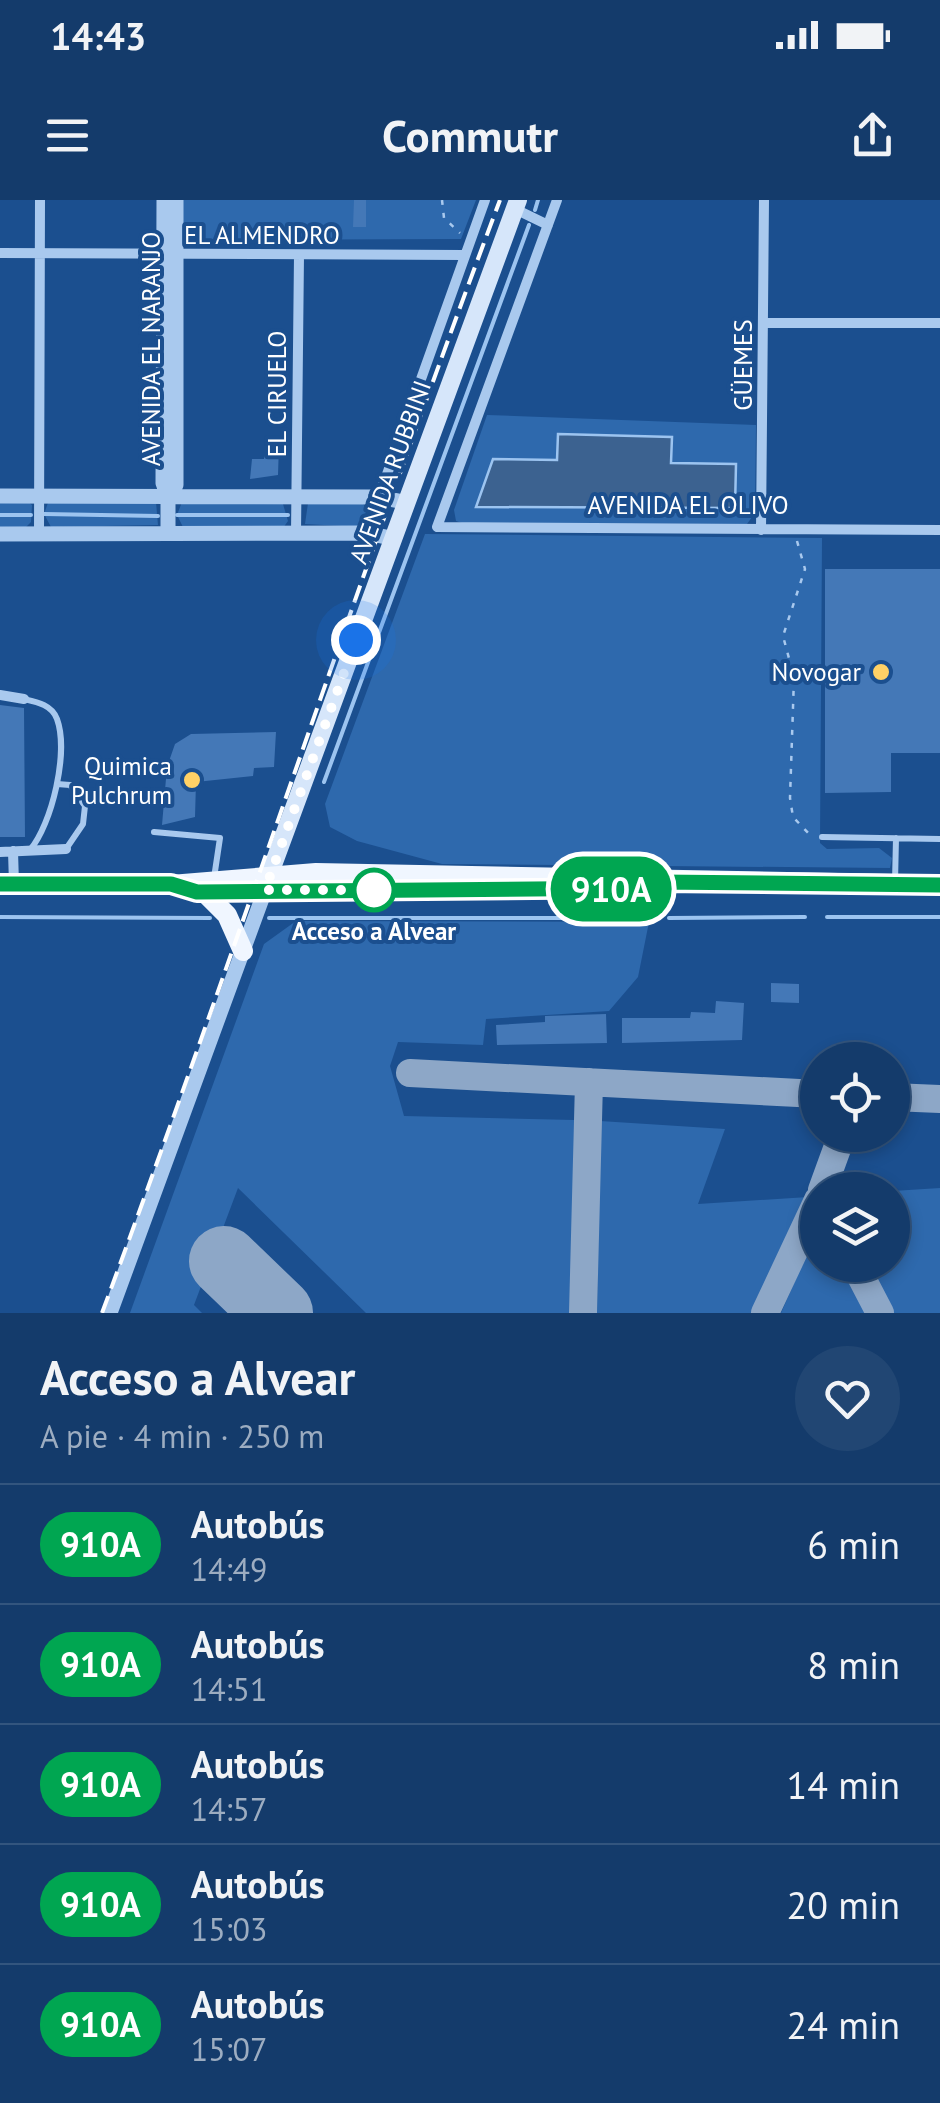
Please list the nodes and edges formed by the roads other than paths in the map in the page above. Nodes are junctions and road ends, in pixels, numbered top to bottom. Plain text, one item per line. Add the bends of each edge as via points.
1 (40, 200) edge
2 (164, 200) edge
3 (176, 200) edge
4 (485, 200) edge
5 (557, 200) edge
6 (764, 200) edge
7 (516, 205) edge
8 (548, 225) junction
9 (0, 253) edge
10 (40, 254) junction
11 (170, 254) junction
12 (298, 255) junction
13 (464, 256) junction
14 (763, 323) junction
15 (940, 324) edge
16 (0, 496) edge
17 (40, 496) junction
18 (168, 497) junction
19 (297, 497) junction
20 (378, 498) junction
21 (404, 502) junction
22 (762, 530) junction
23 (940, 530) edge
24 (296, 533) junction
25 (366, 533) junction
26 (0, 534) edge
27 (39, 534) junction
28 (168, 534) junction
29 (391, 538) junction
30 (0, 695) edge
31 (24, 699) joint
32 (57, 784) junction
33 (154, 832) dead end
34 (822, 837) road end
35 (896, 838) junction
36 (940, 839) edge
37 (66, 849) joint
38 (29, 851) junction
39 (0, 852) edge
40 (13, 852) junction
41 (267, 883) junction
42 (7, 884) edge
43 (895, 884) junction
44 (940, 884) edge
45 (208, 885) junction
46 (243, 951) junction
47 (110, 1313) edge

1 - 10 street
2 - 11 street, AVENIDA EL NARANJO
3 - 11 street, AVENIDA EL NARANJO
4 - 13 street
5 - 8 street
6 - 14 street, GÜEMES
7 - 8 street
7 - 21 main road, AVENIDA RUBBINI
8 - 22 street, AVENIDA EL OLIVO via 437,527
9 - 10 street, EL ALMENDRO
10 - 11 street, EL ALMENDRO
10 - 17 street
11 - 12 street, EL ALMENDRO
11 - 18 street, AVENIDA EL NARANJO via 163,484
12 - 13 street, EL ALMENDRO
12 - 19 street, EL CIRUELO
13 - 20 street
14 - 15 street
14 - 22 street, GÜEMES
16 - 17 street
17 - 18 street
17 - 27 street
18 - 19 street
18 - 28 street, AVENIDA EL NARANJO
19 - 20 street
19 - 24 street, EL CIRUELO
20 - 21 street
20 - 25 street
21 - 29 main road, AVENIDA RUBBINI
22 - 23 street, AVENIDA EL OLIVO
24 - 25 street
24 - 28 street
25 - 29 street
26 - 27 street
27 - 28 street
29 - 41 main road, AVENIDA RUBBINI
30 - 31 street
31 - 32 lane via 46,705 57,718
32 - 37 lane via 70,785 85,806 83,824
32 - 38 lane via 41,837
33 - 45 lane via 220,838
34 - 35 lane
35 - 36 lane
35 - 43 lane
37 - 38 street
38 - 40 street
39 - 40 street
40 - 42 street
41 - 43 main road via 640,876 659,882
41 - 45 main road
41 - 46 street
42 - 45 main road
43 - 44 main road
45 - 46 main road
46 - 47 street

